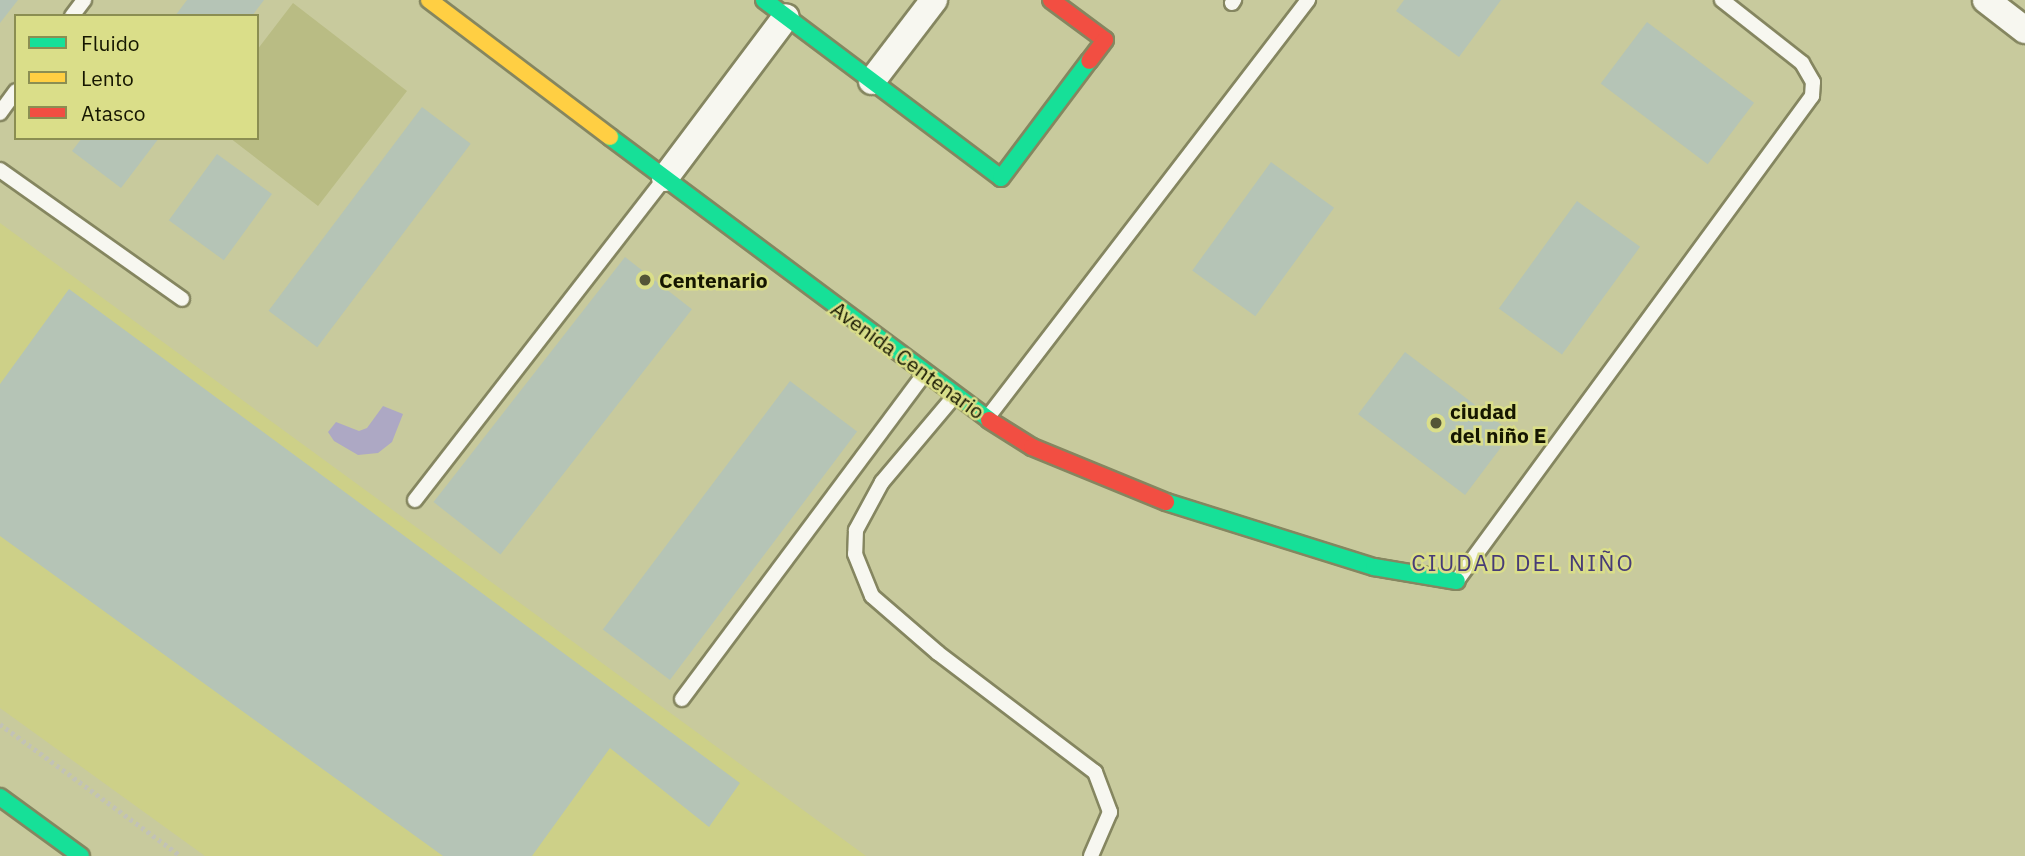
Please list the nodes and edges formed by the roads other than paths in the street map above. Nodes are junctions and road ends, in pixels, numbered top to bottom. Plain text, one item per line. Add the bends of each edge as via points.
1 (429, 0) edge
2 (934, 0) edge
3 (1051, 0) edge
4 (1308, 0) edge
5 (1722, 0) edge
6 (1986, 0) edge
7 (775, 6) edge
8 (2025, 30) edge
9 (872, 81) junction
10 (14, 94) edge
11 (0, 113) edge
12 (0, 170) edge
13 (665, 178) junction
14 (182, 299) dead end
15 (924, 375) junction
16 (954, 397) junction
17 (988, 417) junction
18 (415, 500) dead end
19 (1457, 581) joint
20 (682, 699) dead end
21 (0, 797) edge
22 (81, 856) edge
23 (1091, 856) edge

1 - 13 street, Avenida Centenario
2 - 9 street
3 - 9 street via 1105,40 1001,178
4 - 17 lane
5 - 19 lane via 1802,63 1813,82 1812,96
6 - 8 street
7 - 9 street
7 - 13 street
10 - 11 lane
12 - 14 lane
13 - 15 street, Avenida Centenario
13 - 18 lane
15 - 16 street, Avenida Centenario
15 - 20 lane
16 - 17 street, Avenida Centenario
16 - 23 lane via 882,482 856,530 855,554 873,596 938,653 1095,772 1110,812
17 - 19 street, Avenida Centenario via 1032,447 1168,503 1374,567
21 - 22 street

